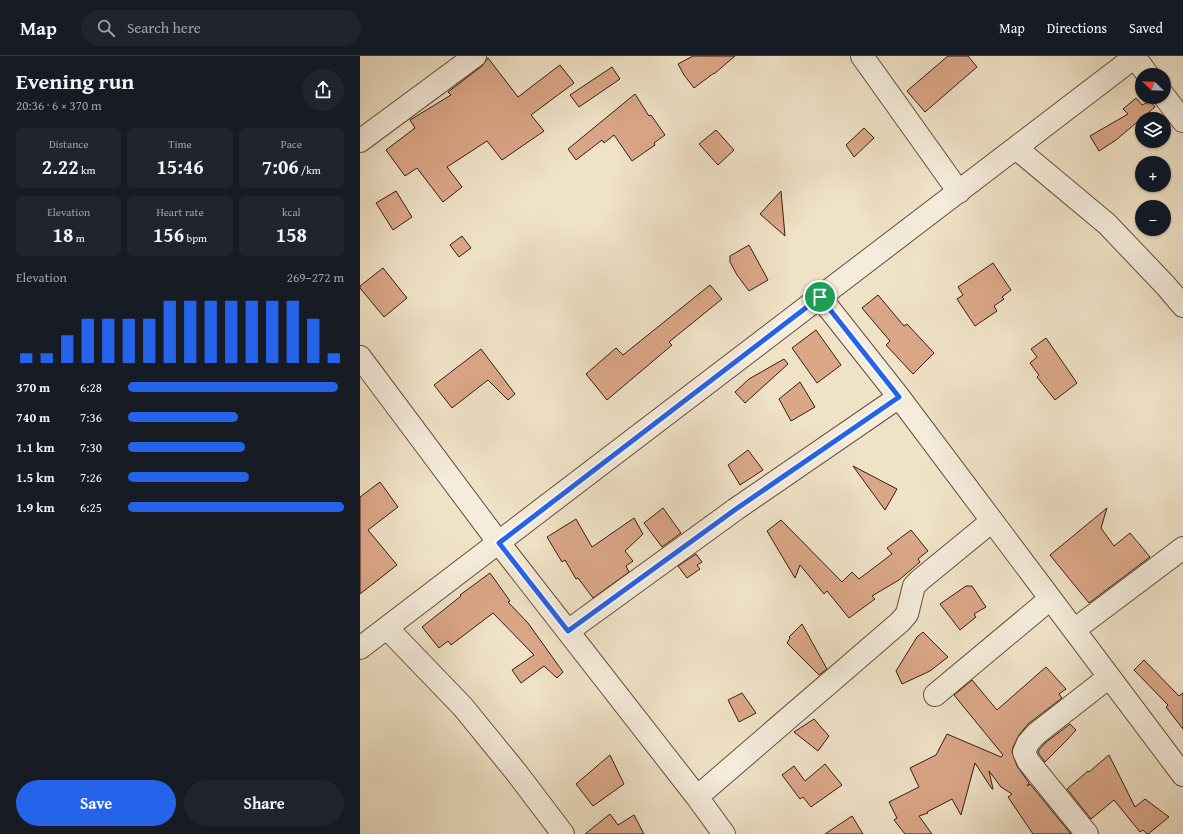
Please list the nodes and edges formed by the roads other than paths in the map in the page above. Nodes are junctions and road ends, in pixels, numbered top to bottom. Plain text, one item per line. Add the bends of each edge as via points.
1 (475, 56) edge
2 (862, 56) edge
3 (1135, 56) edge
4 (1143, 68) edge
5 (1170, 104) edge
6 (1183, 121) edge
7 (360, 140) edge
8 (1016, 148) junction
9 (959, 192) junction
10 (820, 297) junction
11 (1183, 306) edge
12 (360, 357) edge
13 (899, 397) junction
14 (992, 521) junction
15 (499, 543) junction
16 (1183, 548) edge
17 (1050, 599) junction
18 (387, 628) junction
19 (1074, 630) junction
20 (568, 631) junction
21 (360, 648) edge
22 (1109, 677) junction
23 (935, 695) dead end
24 (1183, 775) edge
25 (698, 797) junction
26 (563, 834) edge
27 (724, 834) edge
28 (1087, 834) edge

1 - 7 street
2 - 9 street
3 - 4 street
3 - 8 street
5 - 6 street
8 - 9 street
8 - 11 street via 1107,224
9 - 10 street
10 - 13 street
10 - 15 street
12 - 15 street
13 - 14 street
13 - 20 street via 736,509
14 - 17 street
14 - 25 street via 914,586 907,614 900,622
15 - 18 street
15 - 20 street
16 - 19 street
17 - 19 street
17 - 23 street
18 - 21 street
18 - 26 street via 463,707
19 - 22 street
20 - 25 street
22 - 24 street
22 - 28 street via 1036,734 1024,752 1028,761
25 - 27 street

